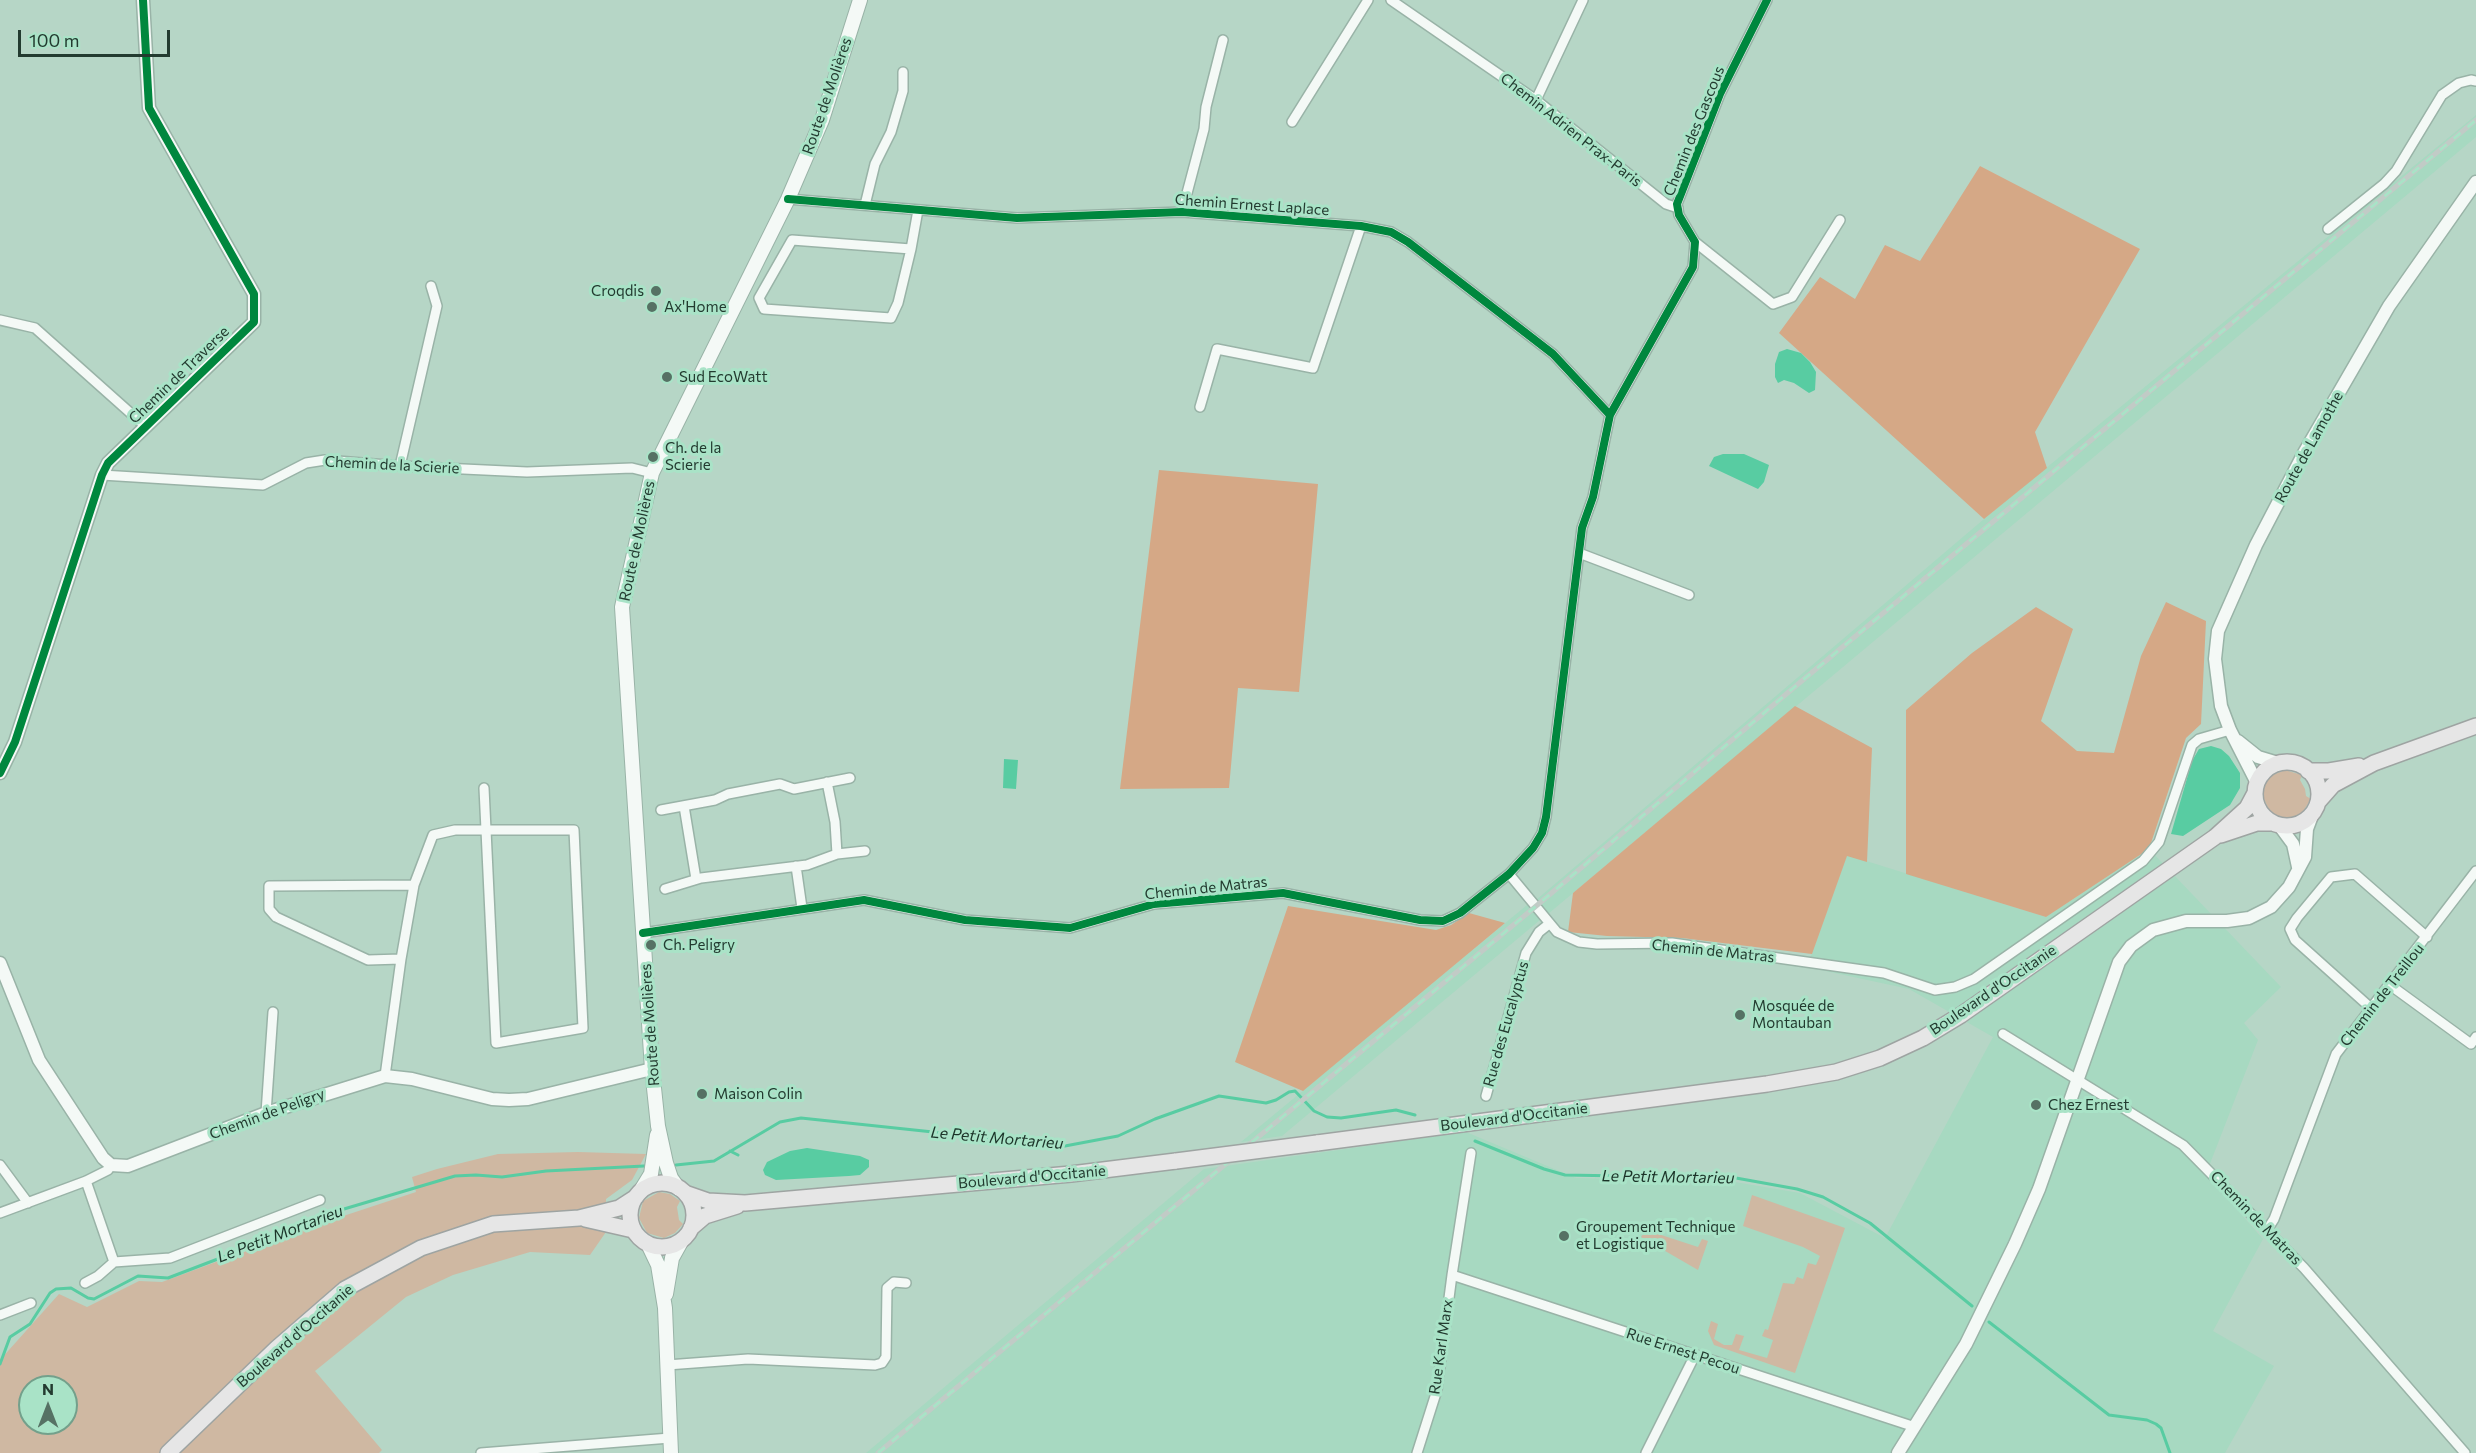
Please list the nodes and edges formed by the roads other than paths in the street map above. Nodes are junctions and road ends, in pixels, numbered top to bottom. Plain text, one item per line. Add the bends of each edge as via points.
1 (143, 0) edge
2 (860, 0) edge
3 (1368, 0) edge
4 (1391, 0) edge
5 (1410, 0) edge
6 (1583, 0) edge
7 (1767, 0) edge
8 (1405, 10) junction
9 (1223, 40) dead end
10 (903, 72) dead end
11 (2476, 81) edge
12 (1536, 100) junction
13 (1292, 122) dead end
14 (2476, 182) edge
15 (788, 199) junction
16 (865, 205) junction
17 (1678, 208) junction
18 (918, 210) junction
19 (1182, 212) junction
20 (1840, 220) dead end
21 (1360, 226) junction
22 (2328, 229) dead end
23 (1695, 242) junction
24 (911, 249) junction
25 (431, 286) dead end
26 (0, 320) edge
27 (1200, 406) dead end
28 (1610, 415) junction
29 (145, 426) junction
30 (400, 466) junction
31 (652, 473) junction
32 (102, 475) junction
33 (1578, 553) junction
34 (1689, 595) dead end
35 (2476, 726) edge
36 (2231, 733) junction
37 (2278, 763) junction
38 (2374, 763) junction
39 (2308, 771) junction
40 (0, 773) edge
41 (850, 778) dead end
42 (827, 782) junction
43 (484, 788) dead end
44 (2256, 788) junction
45 (684, 806) junction
46 (2315, 807) junction
47 (661, 810) dead end
48 (2276, 824) junction
49 (486, 830) junction
50 (2215, 837) junction
51 (865, 851) dead end
52 (837, 854) junction
53 (796, 866) junction
54 (2298, 867) junction
55 (2476, 871) edge
56 (1509, 874) junction
57 (696, 879) junction
58 (414, 885) junction
59 (665, 889) dead end
60 (802, 908) junction
61 (1549, 924) junction
62 (643, 933) junction
63 (2427, 937) junction
64 (401, 959) junction
65 (0, 963) edge
66 (2390, 985) junction
67 (2372, 1009) junction
68 (273, 1012) dead end
69 (2003, 1034) dead end
70 (2474, 1043) edge
71 (652, 1070) junction
72 (385, 1076) junction
73 (2078, 1082) junction
74 (1486, 1096) dead end
75 (266, 1113) junction
76 (658, 1126) junction
77 (1471, 1153) dead end
78 (0, 1165) edge
79 (111, 1165) junction
80 (86, 1181) junction
81 (682, 1191) junction
82 (638, 1195) junction
83 (320, 1200) dead end
84 (28, 1203) junction
85 (745, 1203) junction
86 (0, 1213) edge
87 (579, 1218) junction
88 (633, 1230) junction
89 (2267, 1230) junction
90 (687, 1234) junction
91 (648, 1244) junction
92 (114, 1262) junction
93 (1452, 1275) junction
94 (85, 1283) dead end
95 (906, 1283) dead end
96 (31, 1304) dead end
97 (665, 1308) junction
98 (0, 1315) edge
99 (1695, 1355) junction
100 (667, 1365) junction
101 (1915, 1427) junction
102 (670, 1438) junction
103 (502, 1452) edge
104 (168, 1453) edge
105 (481, 1453) edge
106 (671, 1453) edge
107 (1417, 1453) edge
108 (1646, 1453) edge
109 (1898, 1453) edge
110 (2464, 1453) edge

1 - 29 street, Chemin de Traverse via 150,108 254,294 254,322
2 - 15 main road, Route de Molières via 822,120
3 - 13 street
4 - 8 street, Chemin Adrien Prax-Paris
5 - 8 street
6 - 12 street
7 - 17 street, Chemin des Gascous via 1720,94
8 - 12 street, Chemin Adrien Prax-Paris
9 - 19 street
10 - 16 street via 900,101 891,132 875,164
11 - 22 street via 2459,83 2442,95 2396,171
12 - 17 street, Chemin Adrien Prax-Paris via 1666,204
14 - 36 street, Route de Lamothe via 2380,321 2287,485 2223,617 2215,659 2218,697
15 - 16 street, Chemin Ernest Laplace
15 - 31 main road, Route de Molières
16 - 18 street, Chemin Ernest Laplace
17 - 23 street
18 - 19 street, Chemin Ernest Laplace via 1017,218
18 - 24 street
19 - 21 street, Chemin Ernest Laplace
20 - 23 street via 1792,297 1773,304
21 - 27 street via 1313,368 1217,349
21 - 28 street, Chemin Ernest Laplace via 1391,232 1408,242 1553,354
23 - 28 street via 1693,267
24 - 24 street via 891,318 764,309 759,298 792,240
25 - 30 street via 437,306
26 - 29 street via 35,328
28 - 33 street
29 - 32 street, Chemin de Traverse via 108,463
30 - 31 street, Chemin de la Scierie via 527,472 632,468
30 - 32 street, Chemin de la Scierie via 325,460 306,463 263,485
31 - 62 main road, Route de Molières via 622,608
32 - 40 street, Chemin de Traverse via 15,742
33 - 34 street
33 - 56 street via 1546,817 1533,848
35 - 38 main road
36 - 37 street via 2251,752
36 - 44 street, Route de Lamothe
36 - 61 street, Chemin de Matras via 2199,739 2192,746 2159,842 2143,861 1974,979 1955,987 1935,990 1884,973 1672,943 1579,942
37 - 39 main road via 2294,763
37 - 44 main road via 2265,771
38 - 39 main road
38 - 46 main road via 2333,785
39 - 46 main road via 2318,788
41 - 42 street
42 - 45 street via 794,789 780,784
42 - 52 street
43 - 49 street
44 - 48 main road via 2258,807
44 - 50 main road, Boulevard d'Occitanie via 2247,808
45 - 47 street
45 - 57 street
46 - 48 main road via 2298,824
46 - 54 street via 2307,829 2305,857
48 - 50 main road, Boulevard d'Occitanie via 2256,823
48 - 54 street via 2293,844
49 - 49 street via 496,1043 583,1028 574,830
49 - 58 street via 455,830 433,836
50 - 85 main road, Boulevard d'Occitanie, bridge via 1943,1026 1858,1065 1778,1082 1176,1161
51 - 52 street
52 - 53 street
53 - 57 street
53 - 60 street
54 - 73 street via 2281,897 2260,913 2227,921 2186,921 2153,930 2131,946 2119,962
55 - 63 street, Chemin de Treillou
56 - 60 street, Chemin de Matras via 1460,913 1443,921 1283,893 1154,904 1070,928 965,920 864,900
56 - 61 street, Chemin de Matras
57 - 59 street
58 - 64 street
58 - 64 street via 269,886 269,909 276,917 368,960
60 - 62 street, Chemin de Matras
61 - 74 street, Rue des Eucalyptus via 1526,953
62 - 71 main road, Route de Molières
63 - 66 street, Chemin de Treillou
63 - 67 street via 2355,874 2331,877 2297,918 2290,929 2295,940
64 - 72 street
65 - 79 street via 39,1060 102,1158
66 - 67 street, Chemin de Treillou
66 - 70 street
67 - 89 street, Chemin de Treillou via 2336,1054
68 - 75 street
69 - 73 street, Chemin de Matras
71 - 72 street, Chemin de Peligry via 509,1100
71 - 76 main road, Route de Molières
72 - 75 street, Chemin de Peligry
73 - 89 street, Chemin de Matras via 2183,1145
73 - 101 street via 2039,1189 1992,1293
75 - 79 street, Chemin de Peligry via 128,1166
76 - 81 main road, Route de Molières via 667,1168
76 - 82 main road, Route de Molières via 651,1174
77 - 93 street
78 - 84 street
79 - 80 street
80 - 84 street
80 - 92 street
81 - 82 main road via 659,1184
81 - 85 main road, Boulevard d'Occitanie via 708,1201
81 - 90 main road via 692,1206
82 - 87 main road, Boulevard d'Occitanie via 619,1208
82 - 88 main road via 630,1210
83 - 92 street via 170,1258
84 - 86 street
85 - 90 main road, Boulevard d'Occitanie via 705,1216
87 - 88 main road, Boulevard d'Occitanie
87 - 104 main road, Boulevard d'Occitanie via 493,1224 421,1248 345,1289
88 - 91 main road
89 - 110 street, Chemin de Matras
90 - 91 main road via 669,1246
90 - 97 main road via 672,1258
91 - 97 main road via 658,1265
92 - 94 street
93 - 99 street, Rue Ernest Pecou
93 - 107 street, Rue Karl Marx via 1437,1390
95 - 100 street via 894,1282 886,1288 886,1357 882,1363 748,1359
96 - 98 street
97 - 100 main road
99 - 101 street, Rue Ernest Pecou
99 - 108 street
100 - 102 main road
101 - 109 street
102 - 103 street
102 - 106 main road
103 - 105 street

